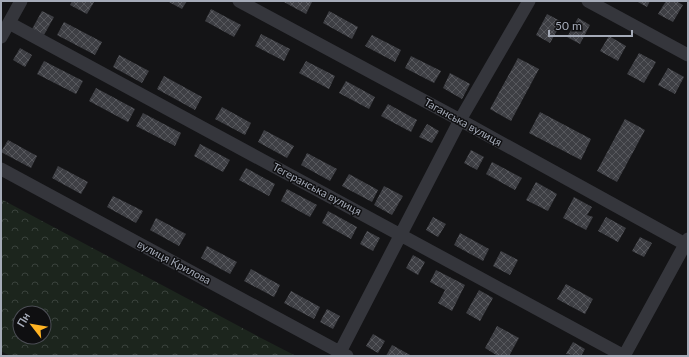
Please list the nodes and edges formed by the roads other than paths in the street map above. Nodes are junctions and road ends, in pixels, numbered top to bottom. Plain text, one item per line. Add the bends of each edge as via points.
1 (21, 1) edge
2 (239, 1) edge
3 (529, 1) edge
4 (588, 1) edge
5 (9, 23) junction
6 (1, 37) edge
7 (688, 55) edge
8 (460, 120) junction
9 (1, 169) edge
10 (401, 234) junction
11 (687, 242) edge
12 (344, 354) edge
13 (624, 356) edge

1 - 5 street
2 - 8 street, Таганська вулиця
3 - 8 street
4 - 7 street
5 - 6 street
5 - 10 street, Тегеранська вулиця
8 - 10 street
8 - 11 street, Таганська вулиця
9 - 12 street, вулиця Крилова
10 - 12 street
10 - 13 street, Тегеранська вулиця
11 - 13 street

